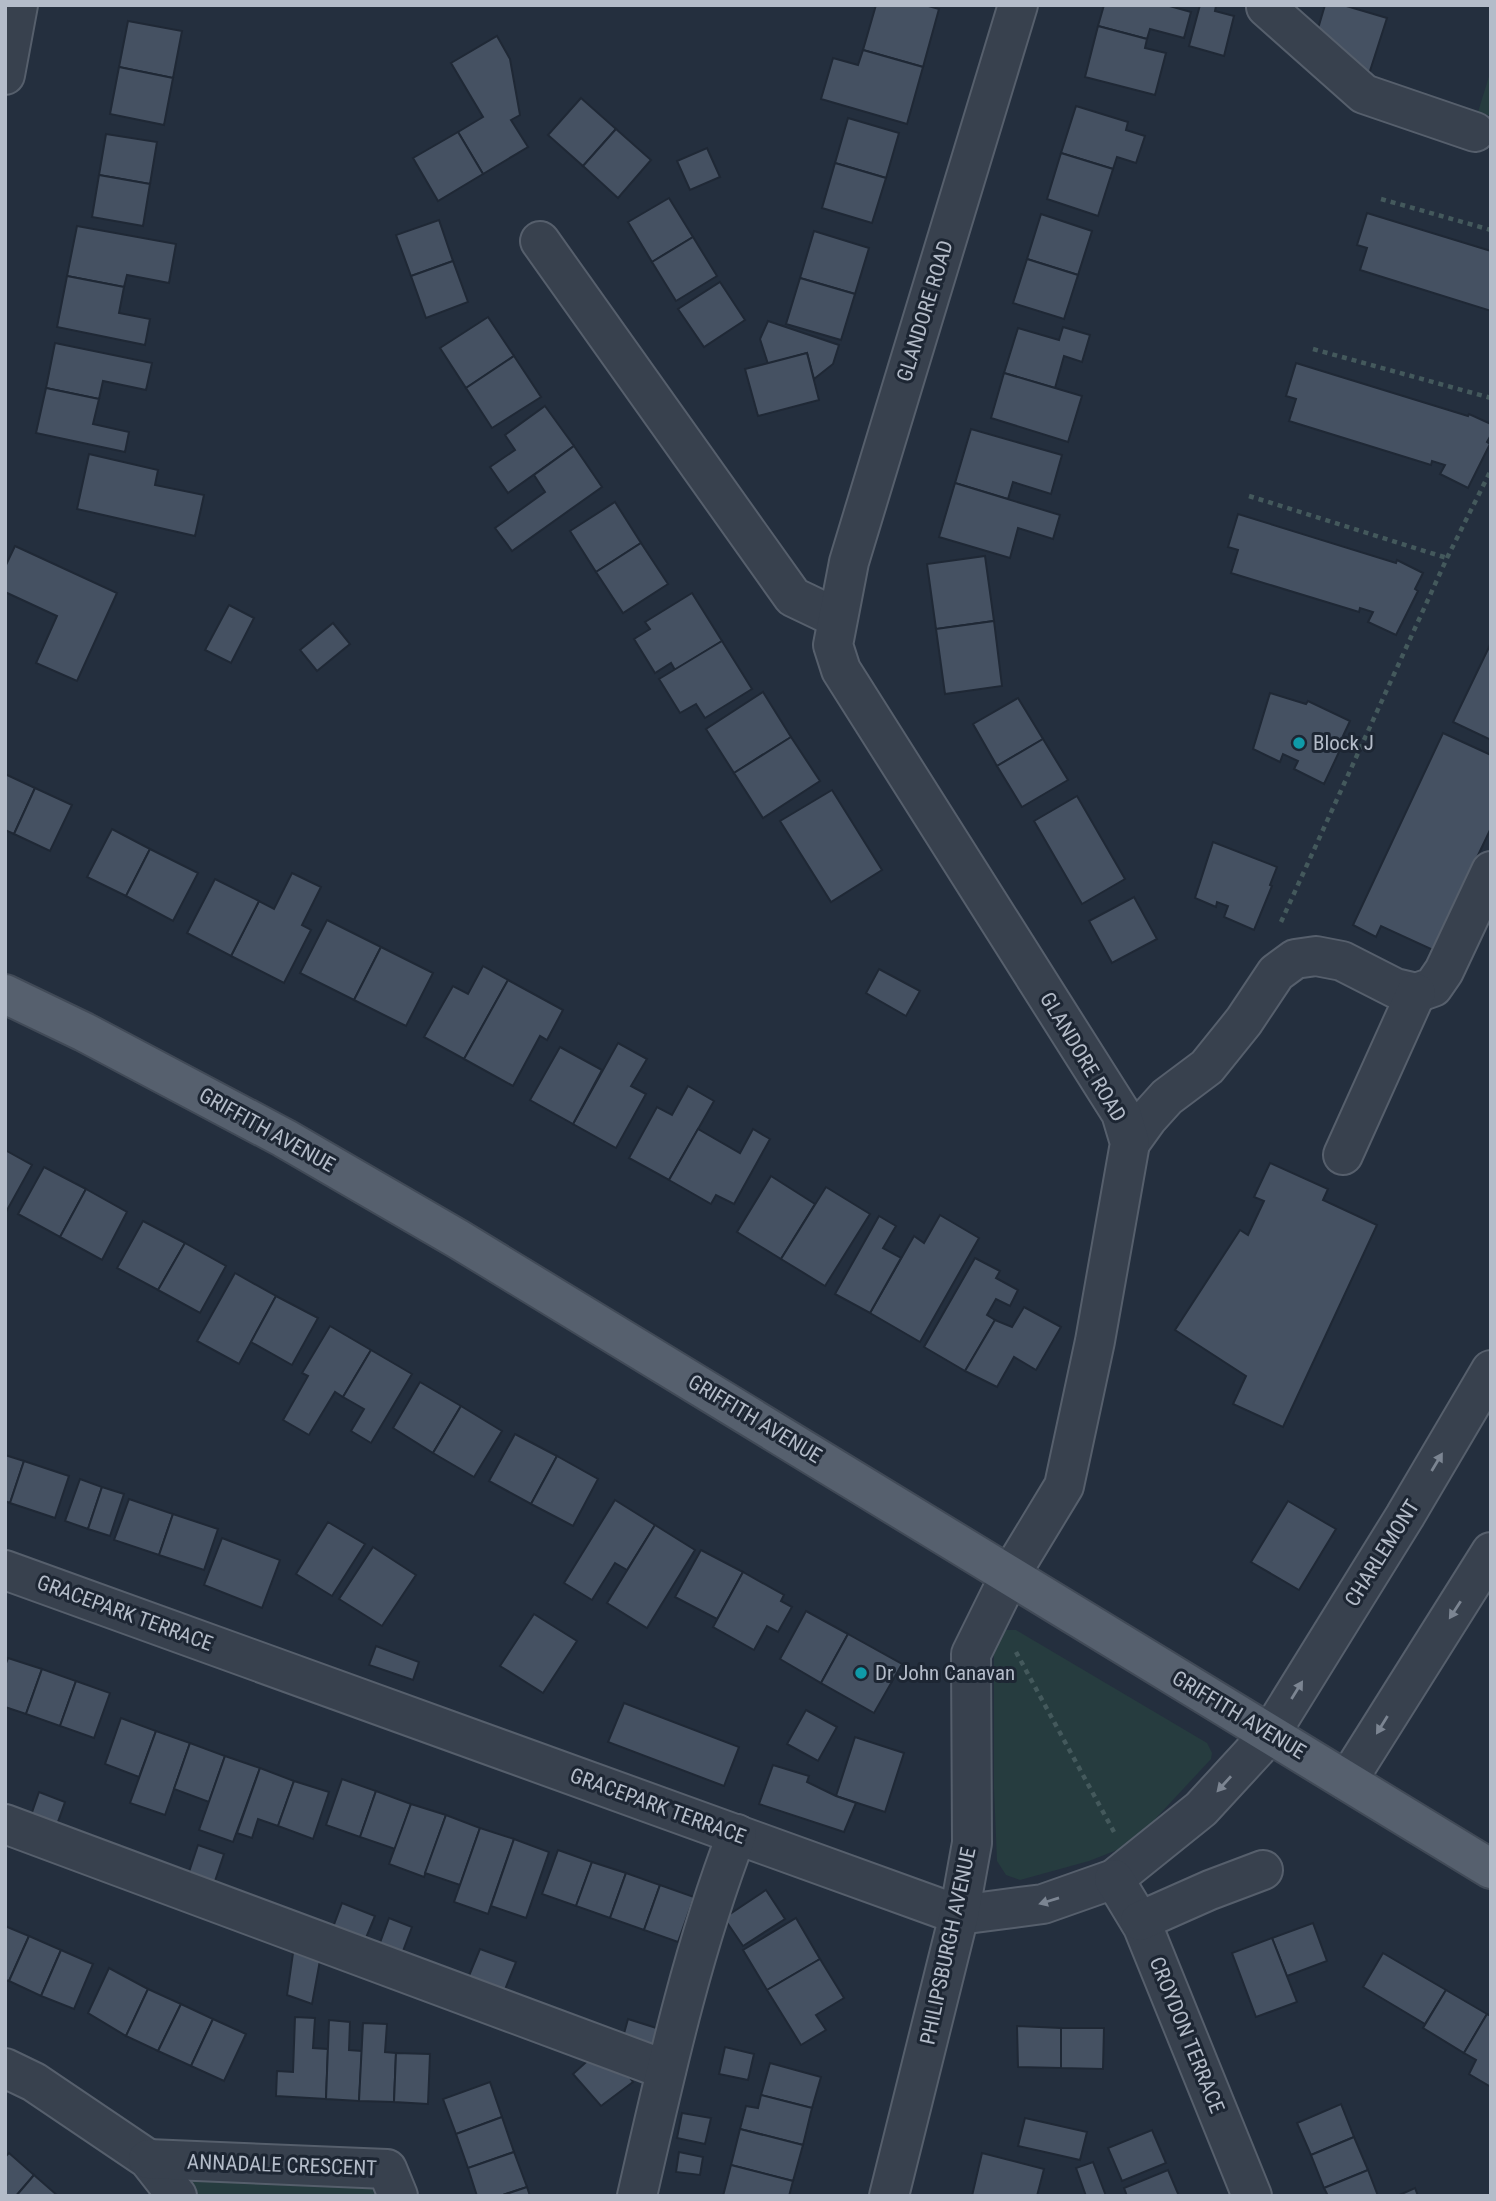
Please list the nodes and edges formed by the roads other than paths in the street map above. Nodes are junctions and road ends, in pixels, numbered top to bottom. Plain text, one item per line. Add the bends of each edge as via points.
1 (18, 5) edge
2 (1017, 5) edge
3 (1267, 5) edge
4 (5, 75) edge
5 (1475, 132) dead end
6 (540, 241) dead end
7 (837, 618) junction
8 (1491, 871) edge
9 (1416, 993) junction
10 (5, 994) edge
11 (1130, 1143) junction
12 (1343, 1155) dead end
13 (1491, 1370) edge
14 (1491, 1552) edge
15 (5, 1570) edge
16 (1010, 1575) junction
17 (1270, 1734) junction
18 (1347, 1781) junction
19 (5, 1824) edge
20 (737, 1834) junction
21 (1491, 1868) edge
22 (1264, 1870) dead end
23 (1122, 1872) junction
24 (959, 1915) junction
25 (1140, 1922) junction
26 (5, 2068) edge
27 (666, 2070) junction
28 (148, 2159) junction
29 (177, 2196) edge
30 (398, 2196) edge
31 (637, 2196) edge
32 (889, 2196) edge
33 (1252, 2196) edge

1 - 4 street
2 - 7 street, GLANDORE ROAD via 849,562
3 - 5 street via 1364,94
6 - 7 street via 793,597
7 - 11 street, GLANDORE ROAD via 833,645 841,670 1121,1113
8 - 9 street via 1444,971 1433,987
9 - 11 street via 1395,988 1342,961 1316,956 1295,959 1276,973 1207,1067 1167,1097
9 - 12 street
10 - 16 main road, GRIFFITH AVENUE via 330,1165
11 - 16 street, GLANDORE ROAD via 1064,1486
17 -> 13 street, CHARLEMONT
14 -> 18 street
15 - 20 street, GRACEPARK TERRACE
16 - 17 main road, GRIFFITH AVENUE
16 - 24 street, PHILIPSBURGH AVENUE via 971,1654 972,1843
17 - 18 main road, GRIFFITH AVENUE
17 -> 23 street, GRACEPARK TERRACE via 1201,1810
18 - 21 main road, GRIFFITH AVENUE
19 - 27 street
20 - 24 street, GRACEPARK TERRACE
20 - 27 street
22 - 25 street
23 -> 24 street, GRACEPARK TERRACE via 1043,1904
23 - 25 street, CROYDON TERRACE
24 - 32 street, PHILIPSBURGH AVENUE
25 - 33 street, CROYDON TERRACE
26 - 28 street, ANNADALE CRESCENT via 34,2082
27 - 31 street
28 - 29 street, ANNADALE CRESCENT
28 - 30 street, ANNADALE CRESCENT via 387,2169

